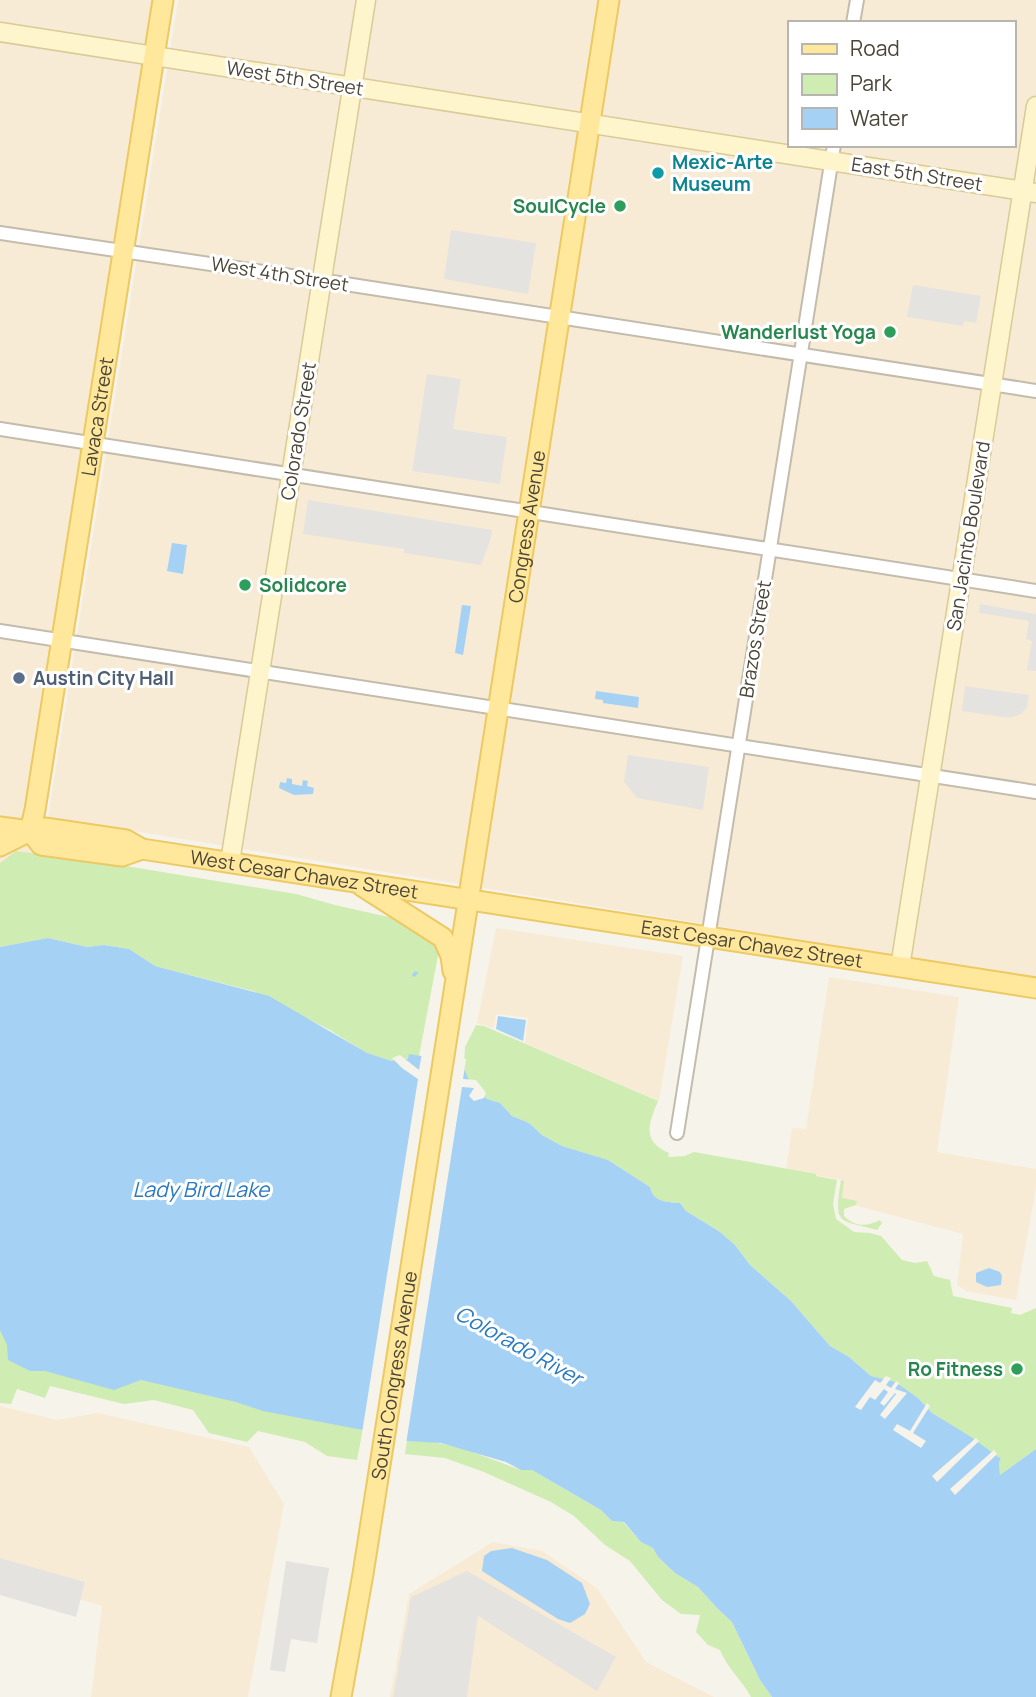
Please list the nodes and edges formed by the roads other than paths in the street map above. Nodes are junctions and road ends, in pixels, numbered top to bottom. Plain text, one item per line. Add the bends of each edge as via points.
1 (163, 0) edge
2 (366, 0) edge
3 (609, 0) edge
4 (857, 0) edge
5 (853, 21) edge
6 (0, 32) edge
7 (155, 56) junction
8 (352, 87) junction
9 (1036, 106) edge
10 (590, 124) junction
11 (832, 153) edge
12 (1029, 192) edge
13 (0, 233) edge
14 (124, 250) junction
15 (322, 281) junction
16 (559, 318) junction
17 (800, 355) junction
18 (992, 385) junction
19 (1036, 391) edge
20 (0, 429) edge
21 (93, 443) junction
22 (291, 474) junction
23 (529, 510) junction
24 (770, 549) junction
25 (961, 579) junction
26 (1036, 591) edge
27 (0, 631) edge
28 (62, 640) junction
29 (260, 671) junction
30 (497, 708) junction
31 (739, 746) junction
32 (930, 775) junction
33 (1036, 792) edge
34 (0, 827) edge
35 (30, 831) junction
36 (0, 846) edge
37 (230, 862) junction
38 (355, 882) junction
39 (467, 900) junction
40 (708, 937) junction
41 (900, 967) junction
42 (455, 986) junction
43 (1036, 988) edge
44 (444, 1055) joint
45 (677, 1133) dead end
46 (341, 1697) edge

1 - 7 main road, Lavaca Street
2 - 8 main road, Colorado Street
3 - 10 main road, Congress Avenue
4 - 5 street
6 - 7 main road, West 5th Street
7 - 8 main road, West 5th Street
7 - 14 main road, Lavaca Street
8 - 10 main road, West 5th Street
8 - 15 main road, Colorado Street
9 - 12 main road, San Jacinto Boulevard
10 - 11 main road, East 5th Street
10 - 16 main road, Congress Avenue
11 - 12 main road, East 5th Street
11 - 17 street, Brazos Street
12 - 18 main road, San Jacinto Boulevard
13 - 14 street, West 4th Street
14 - 15 street, West 4th Street
14 - 21 main road, Lavaca Street
15 - 16 street, West 4th Street
15 - 22 main road, Colorado Street
16 - 17 street, West 4th Street
16 - 23 main road, Congress Avenue
17 - 18 street, West 4th Street
17 - 24 street, Brazos Street
18 - 19 street, West 4th Street
18 - 25 main road, San Jacinto Boulevard
20 - 21 street
21 - 22 street
21 - 28 main road, Lavaca Street
22 - 23 street
22 - 29 main road, Colorado Street
23 - 24 street
23 - 30 main road, Congress Avenue
24 - 25 street
24 - 31 street, Brazos Street
25 - 26 street
25 - 32 main road, San Jacinto Boulevard
27 - 28 street
28 - 29 street
28 - 35 main road, Lavaca Street
29 - 30 street
29 - 37 main road, Colorado Street
30 - 31 street
30 - 39 main road, Congress Avenue
31 - 32 street
31 - 40 street, Brazos Street
32 - 33 street
32 - 41 main road, San Jacinto Boulevard
34 - 35 main road, West Cesar Chavez Street
35 - 36 main road
35 - 37 main road, West Cesar Chavez Street via 41,845 122,856 142,849
37 - 38 main road, West Cesar Chavez Street
38 - 39 main road, West Cesar Chavez Street
38 - 42 main road via 443,938
39 - 40 main road, East Cesar Chavez Street
39 - 42 main road, Congress Avenue
40 - 41 main road, East Cesar Chavez Street
40 - 45 street, Brazos Street
41 - 43 main road, East Cesar Chavez Street
42 - 44 main road, Congress Avenue
44 - 46 main road, South Congress Avenue

